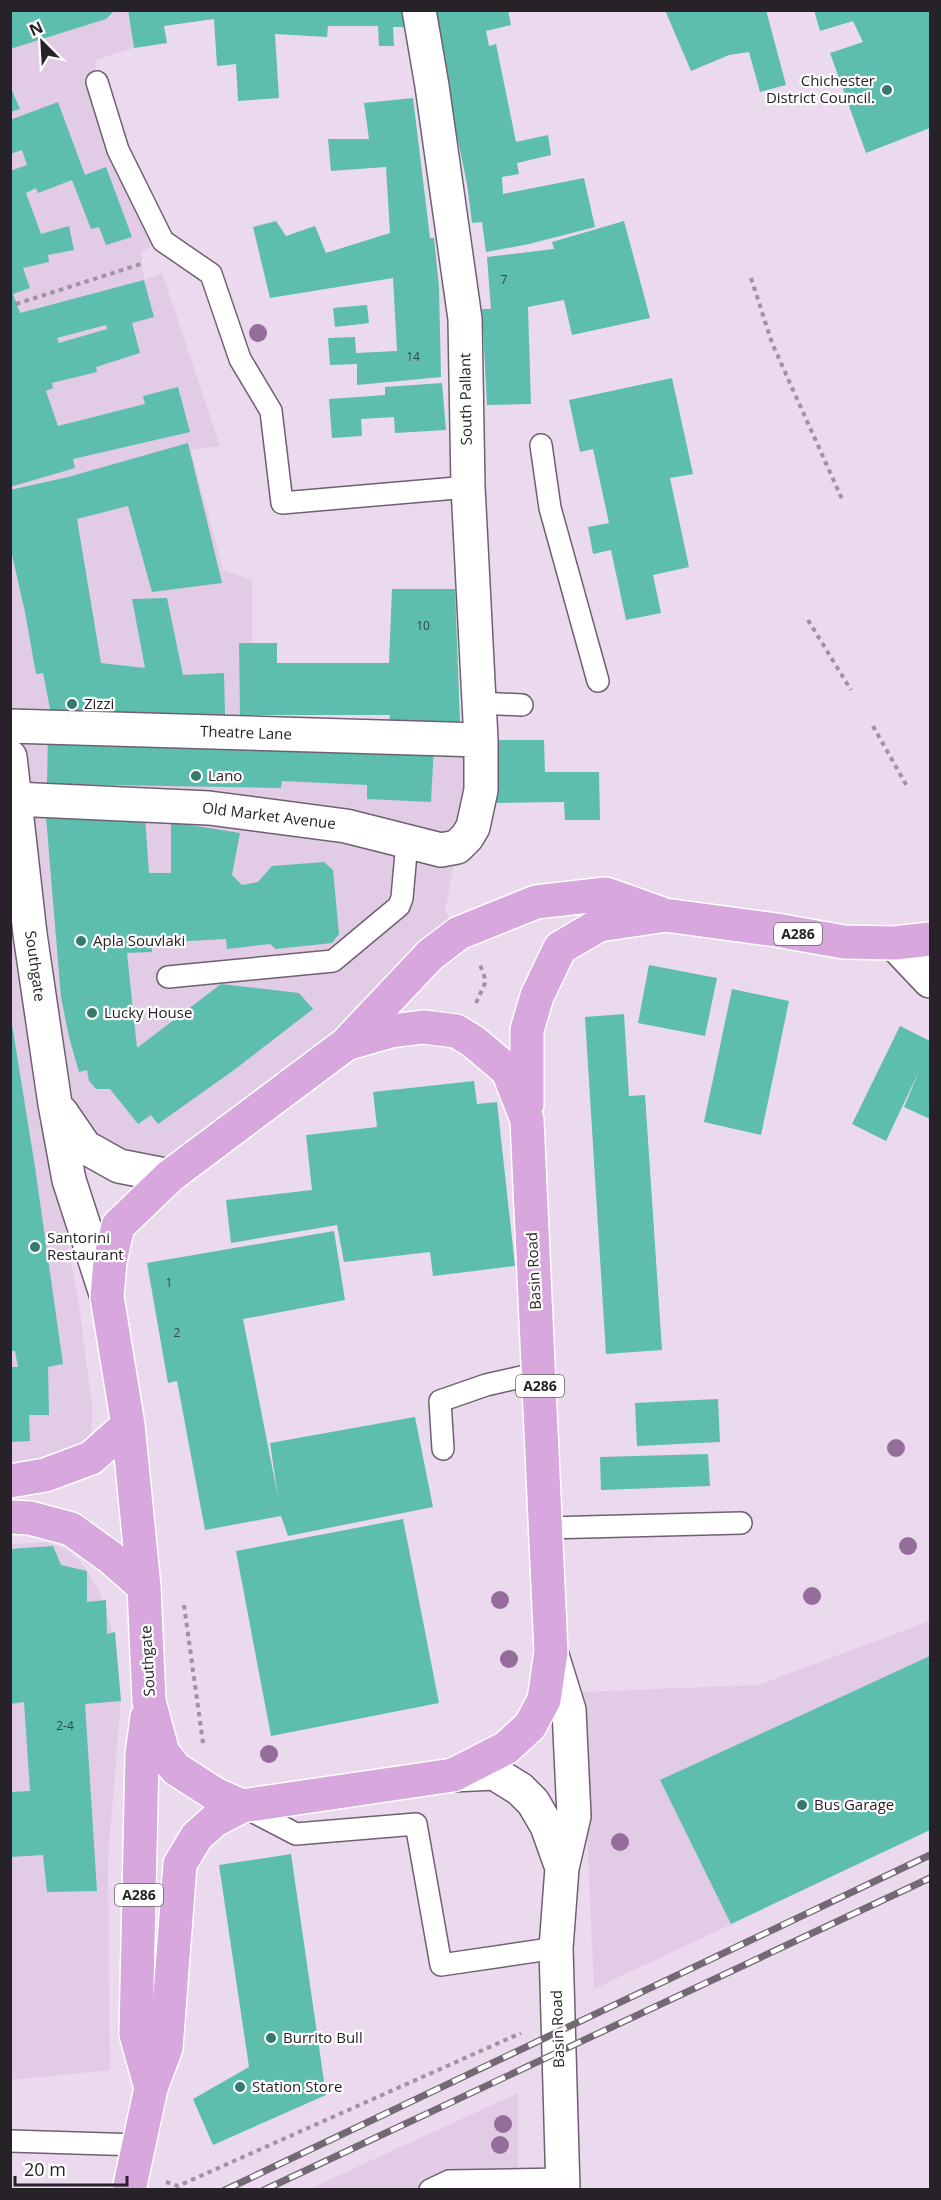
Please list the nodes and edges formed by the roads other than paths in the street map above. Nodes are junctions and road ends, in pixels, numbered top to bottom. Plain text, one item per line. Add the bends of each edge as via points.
1 (419, 10) edge
2 (97, 82) dead end
3 (541, 445) dead end
4 (468, 488) junction
5 (598, 681) dead end
6 (479, 703) junction
7 (522, 705) dead end
8 (10, 726) edge
9 (481, 740) junction
10 (10, 757) edge
11 (481, 790) joint
12 (15, 813) junction
13 (407, 842) junction
14 (665, 915) junction
15 (930, 939) edge
16 (894, 943) junction
17 (168, 977) dead end
18 (930, 981) edge
19 (346, 1044) junction
20 (55, 1104) junction
21 (527, 1120) junction
22 (171, 1176) junction
23 (107, 1297) junction
24 (539, 1373) junction
25 (128, 1425) junction
26 (443, 1449) dead end
27 (10, 1481) edge
28 (10, 1517) edge
29 (741, 1523) dead end
30 (546, 1527) junction
31 (144, 1587) junction
32 (551, 1652) junction
33 (149, 1701) junction
34 (453, 1775) junction
35 (242, 1806) junction
36 (562, 1868) junction
37 (556, 1948) junction
38 (151, 2088) junction
39 (15, 2143) edge
40 (134, 2169) edge
41 (563, 2184) edge
42 (430, 2190) edge

1 - 4 street, South Pallant via 465,319
2 - 4 lane via 118,150 163,242 211,274 240,359 271,411 282,503
3 - 5 lane via 550,508
4 - 6 street, South Pallant
6 - 7 lane
6 - 9 street, South Pallant
8 - 9 street, Theatre Lane
9 - 11 street, South Pallant
10 - 12 street, Southgate
11 - 13 street, Old Market Avenue via 473,827 457,847 441,850
12 - 13 street, Old Market Avenue via 210,808 346,826
12 - 20 street, Southgate
13 - 17 lane via 399,906 333,961
14 - 16 main road, A286 via 844,942
14 - 19 main road, A286 via 606,894 536,902 459,933 430,955
14 - 21 main road, A286 via 599,925 560,948 537,996 527,1030
15 - 16 main road, A286
16 - 18 street
19 - 21 main road, Basin Road / A286 via 423,1027 456,1031 474,1041 508,1071
19 - 22 main road, Southgate / A286
20 - 22 street, Southgate via 85,1147 118,1166
20 - 23 street, Southgate via 69,1180
21 - 24 main road, Basin Road / A286
22 - 23 main road, Southgate / A286 via 118,1226
23 - 25 main road, Southgate / A286
24 - 26 lane via 440,1401
24 - 30 main road, Basin Road / A286
25 - 27 main road via 91,1458 45,1476
25 - 31 main road, Southgate / A286
28 - 31 main road via 71,1528
29 - 30 lane
30 - 32 main road, Basin Road / A286
31 - 33 main road, Southgate / A286
32 - 34 main road, A286 via 544,1700 530,1726 506,1748
32 - 36 street, Basin Road via 570,1710 574,1816
33 - 35 main road, Southgate / A286 via 164,1753 176,1769 214,1794
33 - 38 main road, A286 via 142,1755 136,2034
34 - 35 main road, A286
34 - 36 street via 494,1773 520,1789 547,1827
35 - 37 lane via 296,1834 416,1824 441,1965
35 - 38 main road, A286 via 215,1820 197,1836 180,1864 166,2048
36 - 37 street, Basin Road
37 - 41 street, Basin Road
38 - 40 main road, A286
39 - 40 lane
41 - 42 lane via 449,2181

